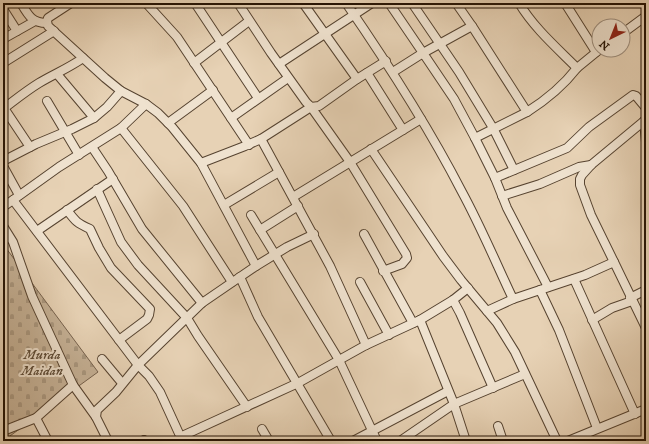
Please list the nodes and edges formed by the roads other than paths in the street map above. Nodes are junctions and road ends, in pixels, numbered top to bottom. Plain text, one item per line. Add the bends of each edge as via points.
1 (21, 3) edge
2 (71, 3) edge
3 (146, 3) edge
4 (195, 3) edge
5 (238, 3) edge
6 (303, 3) edge
7 (346, 3) edge
8 (372, 3) edge
9 (389, 3) edge
10 (412, 3) edge
11 (456, 3) edge
12 (520, 3) edge
13 (565, 3) edge
14 (3, 9) edge
15 (354, 14) junction
16 (646, 16) edge
17 (35, 21) junction
18 (249, 21) junction
19 (47, 23) junction
20 (472, 26) junction
21 (631, 27) edge
22 (17, 31) junction
23 (54, 31) junction
24 (325, 34) junction
25 (3, 39) edge
26 (591, 42) edge
27 (221, 43) junction
28 (440, 44) junction
29 (423, 53) junction
30 (591, 56) edge
31 (83, 58) junction
32 (386, 61) junction
33 (3, 63) edge
34 (194, 63) junction
35 (279, 64) junction
36 (577, 68) junction
37 (393, 72) junction
38 (367, 73) junction
39 (57, 74) junction
40 (288, 78) junction
41 (357, 79) junction
42 (212, 90) junction
43 (121, 91) junction
44 (258, 98) junction
45 (47, 101) dead end
46 (146, 104) junction
47 (312, 107) junction
48 (4, 108) edge
49 (646, 108) edge
50 (527, 112) junction
51 (94, 118) junction
52 (231, 118) junction
53 (421, 119) junction
54 (645, 120) edge
55 (168, 123) junction
56 (121, 128) junction
57 (493, 128) junction
58 (403, 130) junction
59 (65, 132) junction
60 (475, 138) junction
61 (261, 139) junction
62 (646, 142) edge
63 (249, 144) junction
64 (30, 147) junction
65 (92, 147) junction
66 (371, 149) junction
67 (79, 155) junction
68 (3, 161) edge
69 (350, 162) junction
70 (201, 163) junction
71 (591, 165) junction
72 (3, 166) edge
73 (514, 170) junction
74 (279, 172) junction
75 (113, 178) junction
76 (495, 178) junction
77 (97, 189) junction
78 (502, 196) junction
79 (293, 197) junction
80 (16, 198) junction
81 (224, 205) junction
82 (298, 206) junction
83 (3, 207) edge
84 (68, 210) junction
85 (251, 215) dead end
86 (3, 226) edge
87 (260, 230) junction
88 (37, 231) junction
89 (314, 234) junction
90 (364, 234) dead end
91 (275, 254) junction
92 (614, 262) junction
93 (256, 266) junction
94 (384, 271) junction
95 (240, 277) junction
96 (574, 280) junction
97 (232, 282) junction
98 (360, 282) dead end
99 (468, 288) junction
100 (544, 289) junction
101 (646, 290) edge
102 (513, 299) junction
103 (631, 299) junction
104 (453, 300) junction
105 (202, 303) junction
106 (487, 311) junction
107 (187, 318) junction
108 (592, 320) junction
109 (416, 321) junction
110 (646, 328) edge
111 (389, 334) junction
112 (119, 340) junction
113 (366, 345) junction
114 (102, 359) dead end
115 (339, 360) junction
116 (138, 365) junction
117 (525, 374) junction
118 (122, 383) junction
119 (298, 383) junction
120 (74, 385) junction
121 (493, 388) junction
122 (448, 391) junction
123 (454, 404) junction
124 (247, 407) junction
125 (646, 409) edge
126 (634, 414) junction
127 (96, 417) junction
128 (36, 418) junction
129 (498, 426) dead end
130 (597, 428) junction
131 (262, 429) dead end
132 (3, 431) edge
133 (372, 431) junction
134 (181, 439) edge
135 (48, 441) edge
136 (108, 441) edge
137 (269, 441) edge
138 (331, 441) edge
139 (353, 441) edge
140 (377, 441) edge
141 (400, 441) edge
142 (466, 441) edge
143 (503, 441) edge
144 (557, 441) edge
145 (568, 441) edge

1 - 17 street via 27,14
2 - 19 street via 48,18
3 - 34 street via 177,37
4 - 27 street
5 - 18 street
6 - 24 street
7 - 15 street
8 - 15 street
9 - 29 street
10 - 28 street
11 - 20 street
12 - 36 street via 536,26
13 - 26 street
14 - 22 street
15 - 24 street
15 - 32 street
16 - 21 street
17 - 19 street
17 - 22 street
18 - 27 street
18 - 35 street
19 - 23 street
20 - 28 street
20 - 50 street
22 - 25 street
23 - 31 street
23 - 33 street
24 - 35 street
24 - 41 street
27 - 34 street
27 - 44 street
28 - 29 street
28 - 57 street
29 - 37 street
29 - 60 street via 454,99
30 - 36 street
31 - 39 street
31 - 43 street
32 - 37 street
32 - 38 street
34 - 42 street
35 - 40 street
36 - 50 street via 558,89
37 - 53 street
38 - 41 street
38 - 58 street
39 - 48 street
39 - 51 street
40 - 44 street
40 - 47 street
41 - 47 street via 318,106
42 - 52 street
42 - 55 street
43 - 46 street
43 - 51 street
44 - 52 street
45 - 59 street
46 - 55 street
46 - 56 street
47 - 61 street
47 - 69 street
48 - 64 street
49 - 73 street via 633,95 567,148
50 - 57 street
51 - 59 street
52 - 63 street
53 - 58 street
53 - 102 street via 463,192
54 - 62 street
54 - 71 street
55 - 70 street
56 - 65 street
56 - 97 street via 183,206
57 - 60 street
57 - 73 street
58 - 66 street
59 - 64 street
59 - 67 street
60 - 76 street
61 - 63 street
61 - 74 street
63 - 70 street
64 - 68 street
65 - 67 street
65 - 75 street
66 - 69 street
66 - 99 street
67 - 80 street
69 - 79 street
69 - 94 street via 406,254 407,258 402,264
70 - 81 street
71 - 78 street via 579,167 540,184
71 - 92 street via 582,175 580,185 591,215
72 - 80 street
73 - 76 street
74 - 79 street
74 - 81 street
75 - 77 street
75 - 105 street via 142,229
76 - 78 street
77 - 84 street
77 - 107 street via 121,242 138,265
78 - 100 street
79 - 82 street
80 - 83 street
80 - 88 street
81 - 93 street
82 - 87 street
82 - 89 street
84 - 88 street
84 - 112 street via 76,222 90,229 111,268 150,309 147,320
85 - 87 street
86 - 120 street via 13,242 32,296
87 - 91 street
88 - 112 street
89 - 91 street
89 - 113 street
90 - 94 street
91 - 93 street
91 - 115 street
92 - 96 street
92 - 103 street
93 - 95 street
94 - 109 street
95 - 97 street
95 - 119 street via 258,317
96 - 100 street
96 - 108 street
97 - 105 street
98 - 111 street
99 - 104 street
99 - 106 street
100 - 102 street
100 - 130 street
101 - 103 street
102 - 106 street
103 - 108 street
103 - 110 street
104 - 109 street
104 - 121 street
105 - 107 street
106 - 117 street via 497,322
107 - 116 street
107 - 124 street
108 - 126 street
109 - 111 street
109 - 122 street
111 - 113 street
112 - 116 street
113 - 115 street
114 - 118 street
115 - 119 street
115 - 133 street
116 - 118 street
116 - 134 street via 160,392
117 - 121 street
117 - 144 street
118 - 127 street via 97,410
119 - 124 street
119 - 138 street
120 - 127 street
120 - 128 street
121 - 123 street
122 - 123 street
122 - 133 street
123 - 141 street
123 - 142 street
124 - 134 street
125 - 126 street
126 - 130 street
127 - 136 street
128 - 132 street
128 - 135 street
129 - 143 street
130 - 145 street
131 - 137 street
133 - 139 street
133 - 140 street

